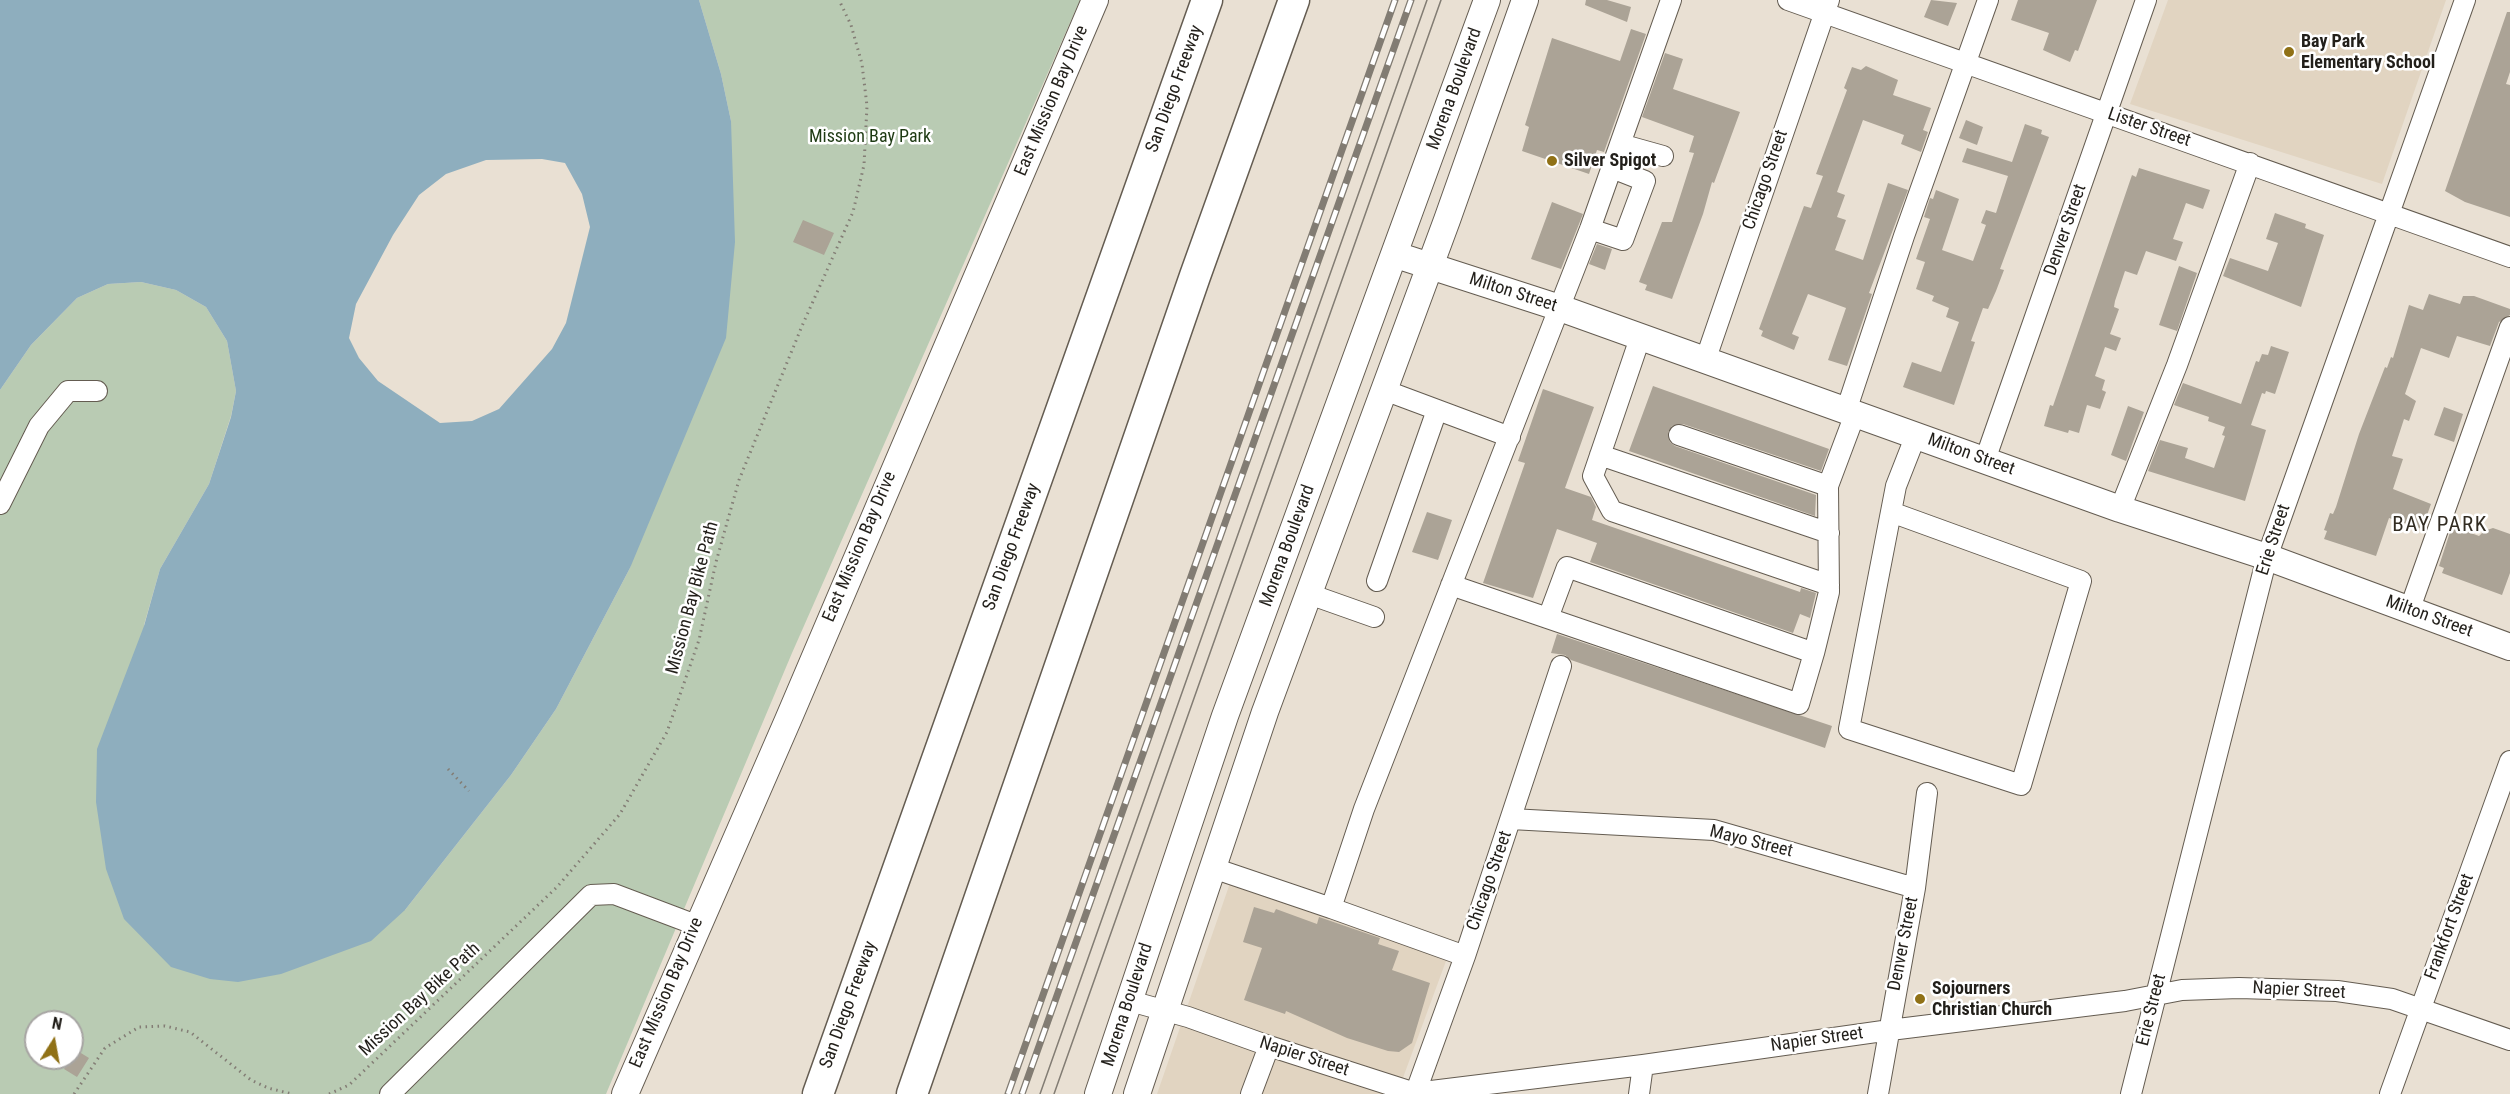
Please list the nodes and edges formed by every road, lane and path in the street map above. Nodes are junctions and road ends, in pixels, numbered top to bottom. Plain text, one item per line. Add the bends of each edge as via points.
1 (839, 0) edge
2 (1095, 0) edge
3 (1207, 0) edge
4 (1294, 0) edge
5 (1487, 0) edge
6 (1525, 0) edge
7 (1671, 0) edge
8 (1788, 0) edge
9 (1988, 0) edge
10 (2146, 0) edge
11 (2465, 0) edge
12 (1827, 6) edge
13 (1965, 64) junction
14 (2106, 114) junction
15 (1620, 144) junction
16 (1663, 156) dead end
17 (2250, 163) junction
18 (1612, 168) junction
19 (2390, 213) junction
20 (1590, 229) junction
21 (1396, 255) junction
22 (2510, 257) edge
23 (1430, 267) junction
24 (1560, 308) junction
25 (2510, 327) edge
26 (1640, 338) junction
27 (1705, 361) junction
28 (1384, 390) junction
29 (97, 391) dead end
30 (1437, 410) junction
31 (1851, 413) junction
32 (1679, 435) dead end
33 (1916, 435) junction
34 (1510, 436) junction
35 (1600, 455) junction
36 (1985, 460) junction
37 (1828, 486) junction
38 (0, 504) edge
39 (2120, 509) junction
40 (1891, 512) junction
41 (1829, 533) junction
42 (2267, 557) junction
43 (1377, 581) dead end
44 (1451, 585) junction
45 (1829, 585) junction
46 (1309, 594) junction
47 (2409, 610) junction
48 (1374, 617) dead end
49 (1548, 618) junction
50 (2510, 647) edge
51 (1814, 653) junction
52 (1561, 666) dead end
53 (2510, 761) edge
54 (448, 769) dead end
55 (469, 791) dead end
56 (1927, 793) dead end
57 (1511, 819) junction
58 (1213, 868) junction
59 (1915, 888) junction
60 (1331, 908) junction
61 (696, 925) junction
62 (1465, 956) junction
63 (2155, 995) junction
64 (1130, 1001) junction
65 (2420, 1007) junction
66 (1166, 1012) junction
67 (1890, 1030) junction
68 (2510, 1040) edge
69 (1269, 1046) junction
70 (1643, 1065) junction
71 (1415, 1093) edge
72 (74, 1094) edge
73 (292, 1094) edge
74 (329, 1094) edge
75 (390, 1094) edge
76 (625, 1094) edge
77 (818, 1094) edge
78 (912, 1094) edge
79 (1098, 1094) edge
80 (1137, 1094) edge
81 (1251, 1094) edge
82 (1640, 1094) edge
83 (1878, 1094) edge
84 (2131, 1094) edge
85 (2390, 1094) edge

1 - 74 path, Mission Bay Bike Path via 862,64 867,106 864,165 853,212 739,480 699,639 667,732 620,814 557,887 349,1084
2 - 61 main road, East Mission Bay Drive via 788,720
3 - 77 highway, San Diego Freeway
4 - 78 highway
5 - 21 main road, Morena Boulevard
6 - 23 main road, Morena Boulevard
7 - 15 street
8 - 12 street, Lister Street
9 - 13 street
10 - 14 street, Denver Street
11 - 19 street, Erie Street
12 - 13 street, Lister Street
12 - 27 street, Chicago Street
13 - 14 street, Lister Street
13 - 31 street
14 - 17 street, Lister Street
14 - 36 street, Denver Street
15 - 16 street
15 - 18 street
17 - 19 street, Lister Street
17 - 39 street
18 - 20 street
18 - 20 street via 1645,181 1623,240
19 - 22 street, Lister Street
19 - 42 street, Erie Street
20 - 24 street
21 - 23 main road, Milton Street
21 - 64 main road, Morena Boulevard via 1225,716
23 - 24 main road, Milton Street
23 - 28 main road, Morena Boulevard
24 - 26 main road, Milton Street
24 - 34 street
25 - 47 street
26 - 27 main road, Milton Street
26 - 35 street
27 - 31 main road, Milton Street
28 - 30 street
28 - 46 main road, Morena Boulevard
29 - 38 street via 68,391 39,426
30 - 34 street
30 - 43 street
31 - 33 main road, Milton Street
31 - 37 street
32 - 37 street
33 - 36 main road, Milton Street
33 - 40 street via 1896,486
34 - 44 street
35 - 41 street
35 - 45 street via 1593,476 1612,511
36 - 39 main road, Milton Street
37 - 41 street
39 - 42 main road, Milton Street
40 - 40 street via 1849,729 2021,785 2081,581
41 - 45 street
42 - 47 main road, Milton Street
42 - 63 street, Erie Street
44 - 49 street
44 - 60 street via 1364,809
45 - 51 street
46 - 48 street
46 - 58 main road, Morena Boulevard
47 - 50 main road, Milton Street
49 - 51 street via 1567,567
49 - 51 street via 1799,704
52 - 57 street, Chicago Street
53 - 65 street, Frankfort Street
54 - 55 path
56 - 59 street, Denver Street
57 - 59 street, Mayo Street via 1714,830
57 - 62 street, Chicago Street
58 - 60 street
58 - 66 main road, Morena Boulevard
59 - 67 street, Denver Street
60 - 62 street
61 - 75 street via 614,894 591,896
61 - 76 main road, East Mission Bay Drive
62 - 71 street, Chicago Street
63 - 65 street, Napier Street via 2239,988 2337,991
63 - 67 street, Napier Street
63 - 84 street, Erie Street
64 - 66 street, Napier Street
64 - 79 main road, Morena Boulevard
65 - 68 street, Napier Street
65 - 85 street, Frankfort Street
66 - 69 street, Napier Street
66 - 80 main road, Morena Boulevard
67 - 70 street, Napier Street
67 - 83 street, Denver Street
69 - 71 street, Napier Street
69 - 81 street
70 - 71 street, Napier Street
70 - 82 street
72 - 73 path via 105,1048 139,1027 165,1026 190,1032 251,1080

